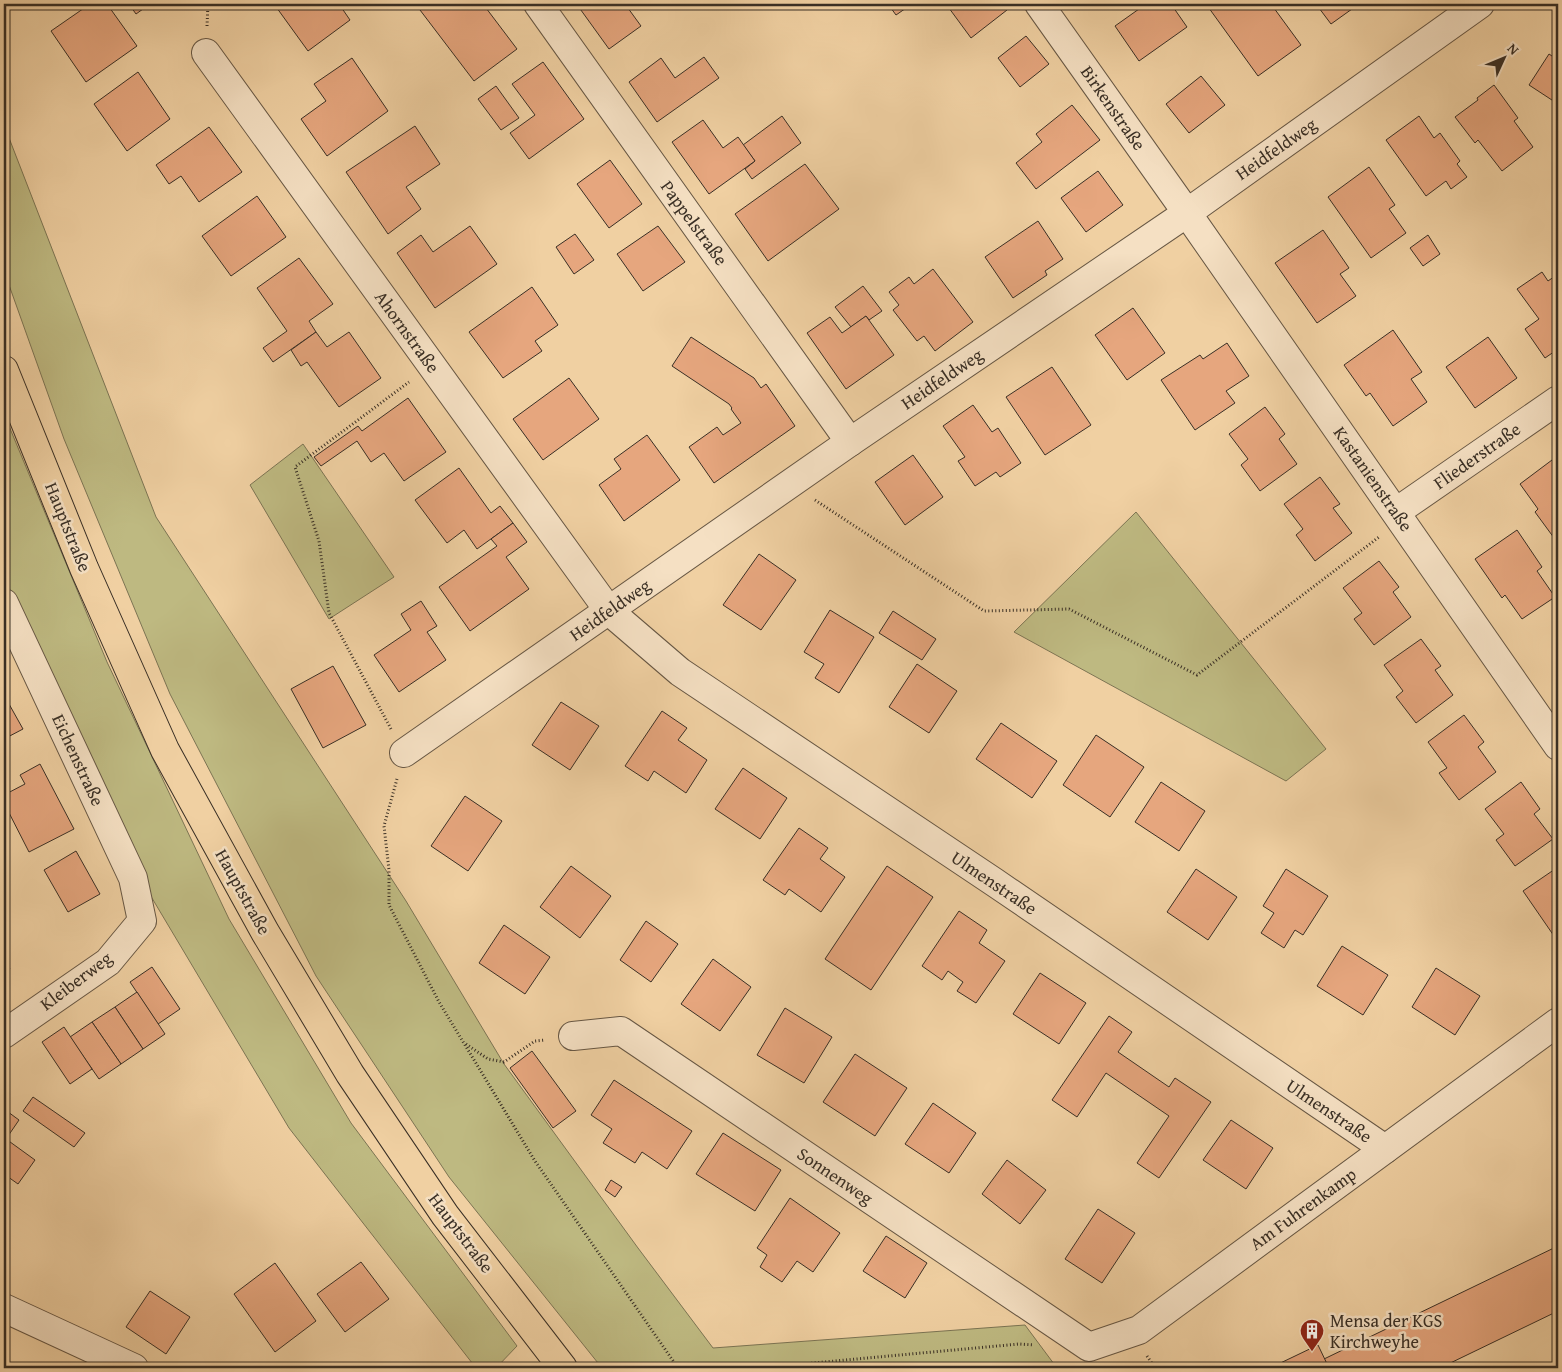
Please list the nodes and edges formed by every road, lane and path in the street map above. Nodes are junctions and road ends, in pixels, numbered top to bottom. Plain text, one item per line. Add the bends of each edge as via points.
1 (538, 4) edge
2 (1038, 4) edge
3 (1480, 4) edge
4 (206, 52) dead end
5 (1187, 213) junction
6 (431, 365) junction
7 (4, 370) edge
8 (1558, 400) edge
9 (850, 442) junction
10 (791, 484) junction
11 (1399, 516) junction
12 (4, 603) edge
13 (608, 611) junction
14 (1558, 746) edge
15 (404, 753) junction
16 (142, 921) joint
17 (1558, 1022) edge
18 (4, 1034) edge
19 (573, 1036) joint
20 (463, 1042) junction
21 (1385, 1150) junction
22 (4, 1308) edge
23 (1036, 1345) dead end
24 (1089, 1347) joint
25 (134, 1368) edge
26 (563, 1368) edge
27 (678, 1368) edge
28 (758, 1368) edge

1 - 9 street, Pappelstraße
2 - 5 street, Birkenstraße
3 - 5 street, Heidfeldweg
4 - 6 street, Ahornstraße
5 - 9 street, Heidfeldweg
5 - 11 street, Kastanienstraße
6 - 13 street, Ahornstraße
6 - 15 path via 295,467 319,541 329,612
7 - 26 main road, Hauptstraße via 84,568 165,750 265,932 350,1074 445,1215
8 - 11 street, Fliederstraße
9 - 10 street, Heidfeldweg
10 - 11 path via 984,611 1069,609 1196,675
10 - 13 street, Heidfeldweg
11 - 14 street, Kastanienstraße
12 - 16 street, Eichenstraße via 133,878
13 - 15 street, Heidfeldweg
13 - 21 street, Ulmenstraße via 680,672
15 - 20 path via 384,826 389,905
16 - 18 street, Kleiberweg via 108,962
17 - 21 street, Am Fuhrenkamp
19 - 20 path via 535,1041 504,1062 488,1059
19 - 24 street, Sonnenweg via 621,1031
20 - 27 path via 536,1161
21 - 24 street, Am Fuhrenkamp via 1139,1330
22 - 25 street
23 - 28 path

